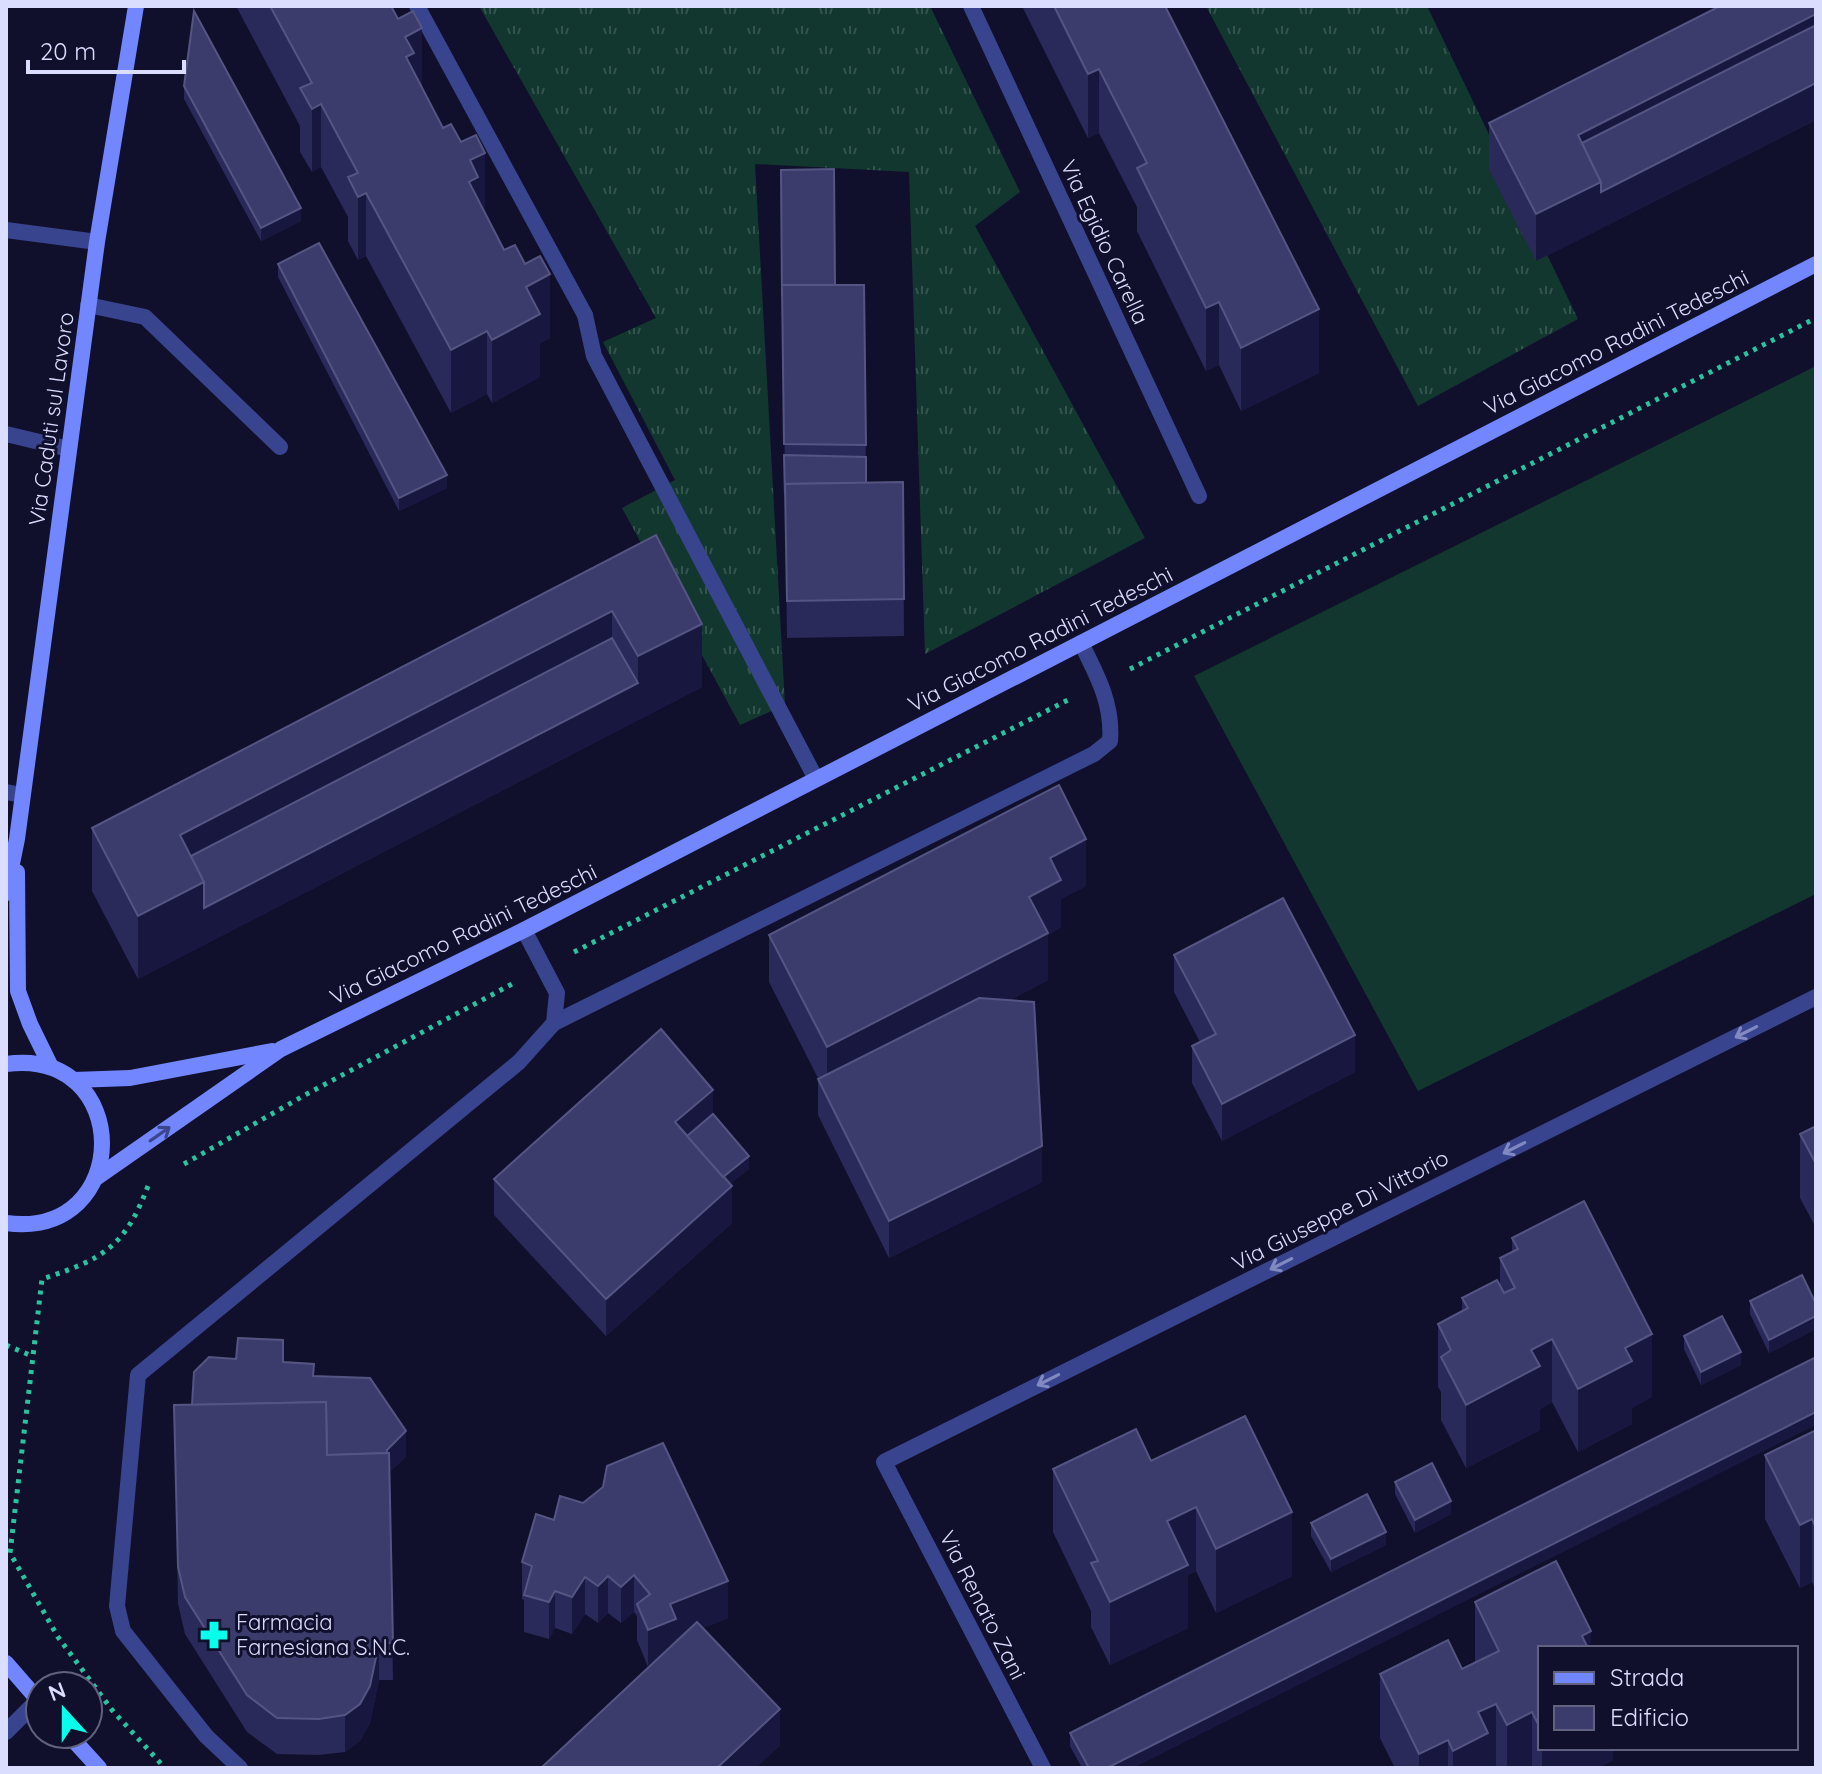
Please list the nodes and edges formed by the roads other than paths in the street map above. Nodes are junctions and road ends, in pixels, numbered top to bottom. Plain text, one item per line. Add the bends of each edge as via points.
1 (136, 6) edge
2 (417, 6) edge
3 (971, 6) edge
4 (6, 230) edge
5 (97, 242) junction
6 (1816, 264) edge
7 (88, 305) junction
8 (6, 434) edge
9 (280, 447) dead end
10 (69, 449) junction
11 (1199, 496) dead end
12 (1081, 643) junction
13 (816, 779) junction
14 (14, 793) edge
15 (17, 839) junction
16 (6, 893) edge
17 (524, 930) junction
18 (1816, 997) edge
19 (554, 1023) junction
20 (281, 1049) junction
21 (6, 1064) edge
22 (51, 1067) junction
23 (74, 1080) junction
24 (96, 1178) junction
25 (6, 1223) edge
26 (24, 1225) junction
27 (6, 1239) edge
28 (884, 1462) joint
29 (7, 1665) edge
30 (24, 1684) edge
31 (24, 1715) edge
32 (6, 1732) edge
33 (83, 1750) edge
34 (99, 1768) edge
35 (240, 1768) edge
36 (1043, 1768) edge

1 - 5 main road, Via Caduti sul Lavoro
2 - 13 street via 585,315 594,356
3 - 11 street, Via Egidio Carella
4 - 5 street
5 - 7 main road, Via Caduti sul Lavoro
6 - 12 main road, Via Giacomo Radini Tedeschi
7 - 9 street via 145,317
7 - 10 main road, Via Caduti sul Lavoro
8 - 10 street
10 - 14 main road, Via Caduti sul Lavoro
12 - 13 main road, Via Giacomo Radini Tedeschi
12 - 19 street via 1112,720 1110,741 1094,754
13 - 17 main road, Via Giacomo Radini Tedeschi
14 - 15 main road, Via Caduti sul Lavoro
15 - 16 main road, Via Caduti sul Lavoro
15 - 22 main road, Via Caduti sul Lavoro via 18,991
17 - 19 street via 557,993
17 - 20 main road, Via Giacomo Radini Tedeschi
18 -> 28 street, Via Giuseppe Di Vittorio
19 - 35 street via 519,1062 138,1375 117,1606 123,1631 206,1736
20 - 23 main road, Via Giacomo Radini Tedeschi via 130,1078
24 -> 20 main road, Via Giacomo Radini Tedeschi
21 - 22 main road
22 - 23 main road
23 - 24 main road via 92,1101 102,1125 104,1152
24 - 26 main road, Via Giacomo Radini Tedeschi via 66,1211
25 - 26 main road
26 - 27 main road
28 - 36 street, Via Renato Zani
29 - 30 main road
31 - 32 street
33 - 34 main road

